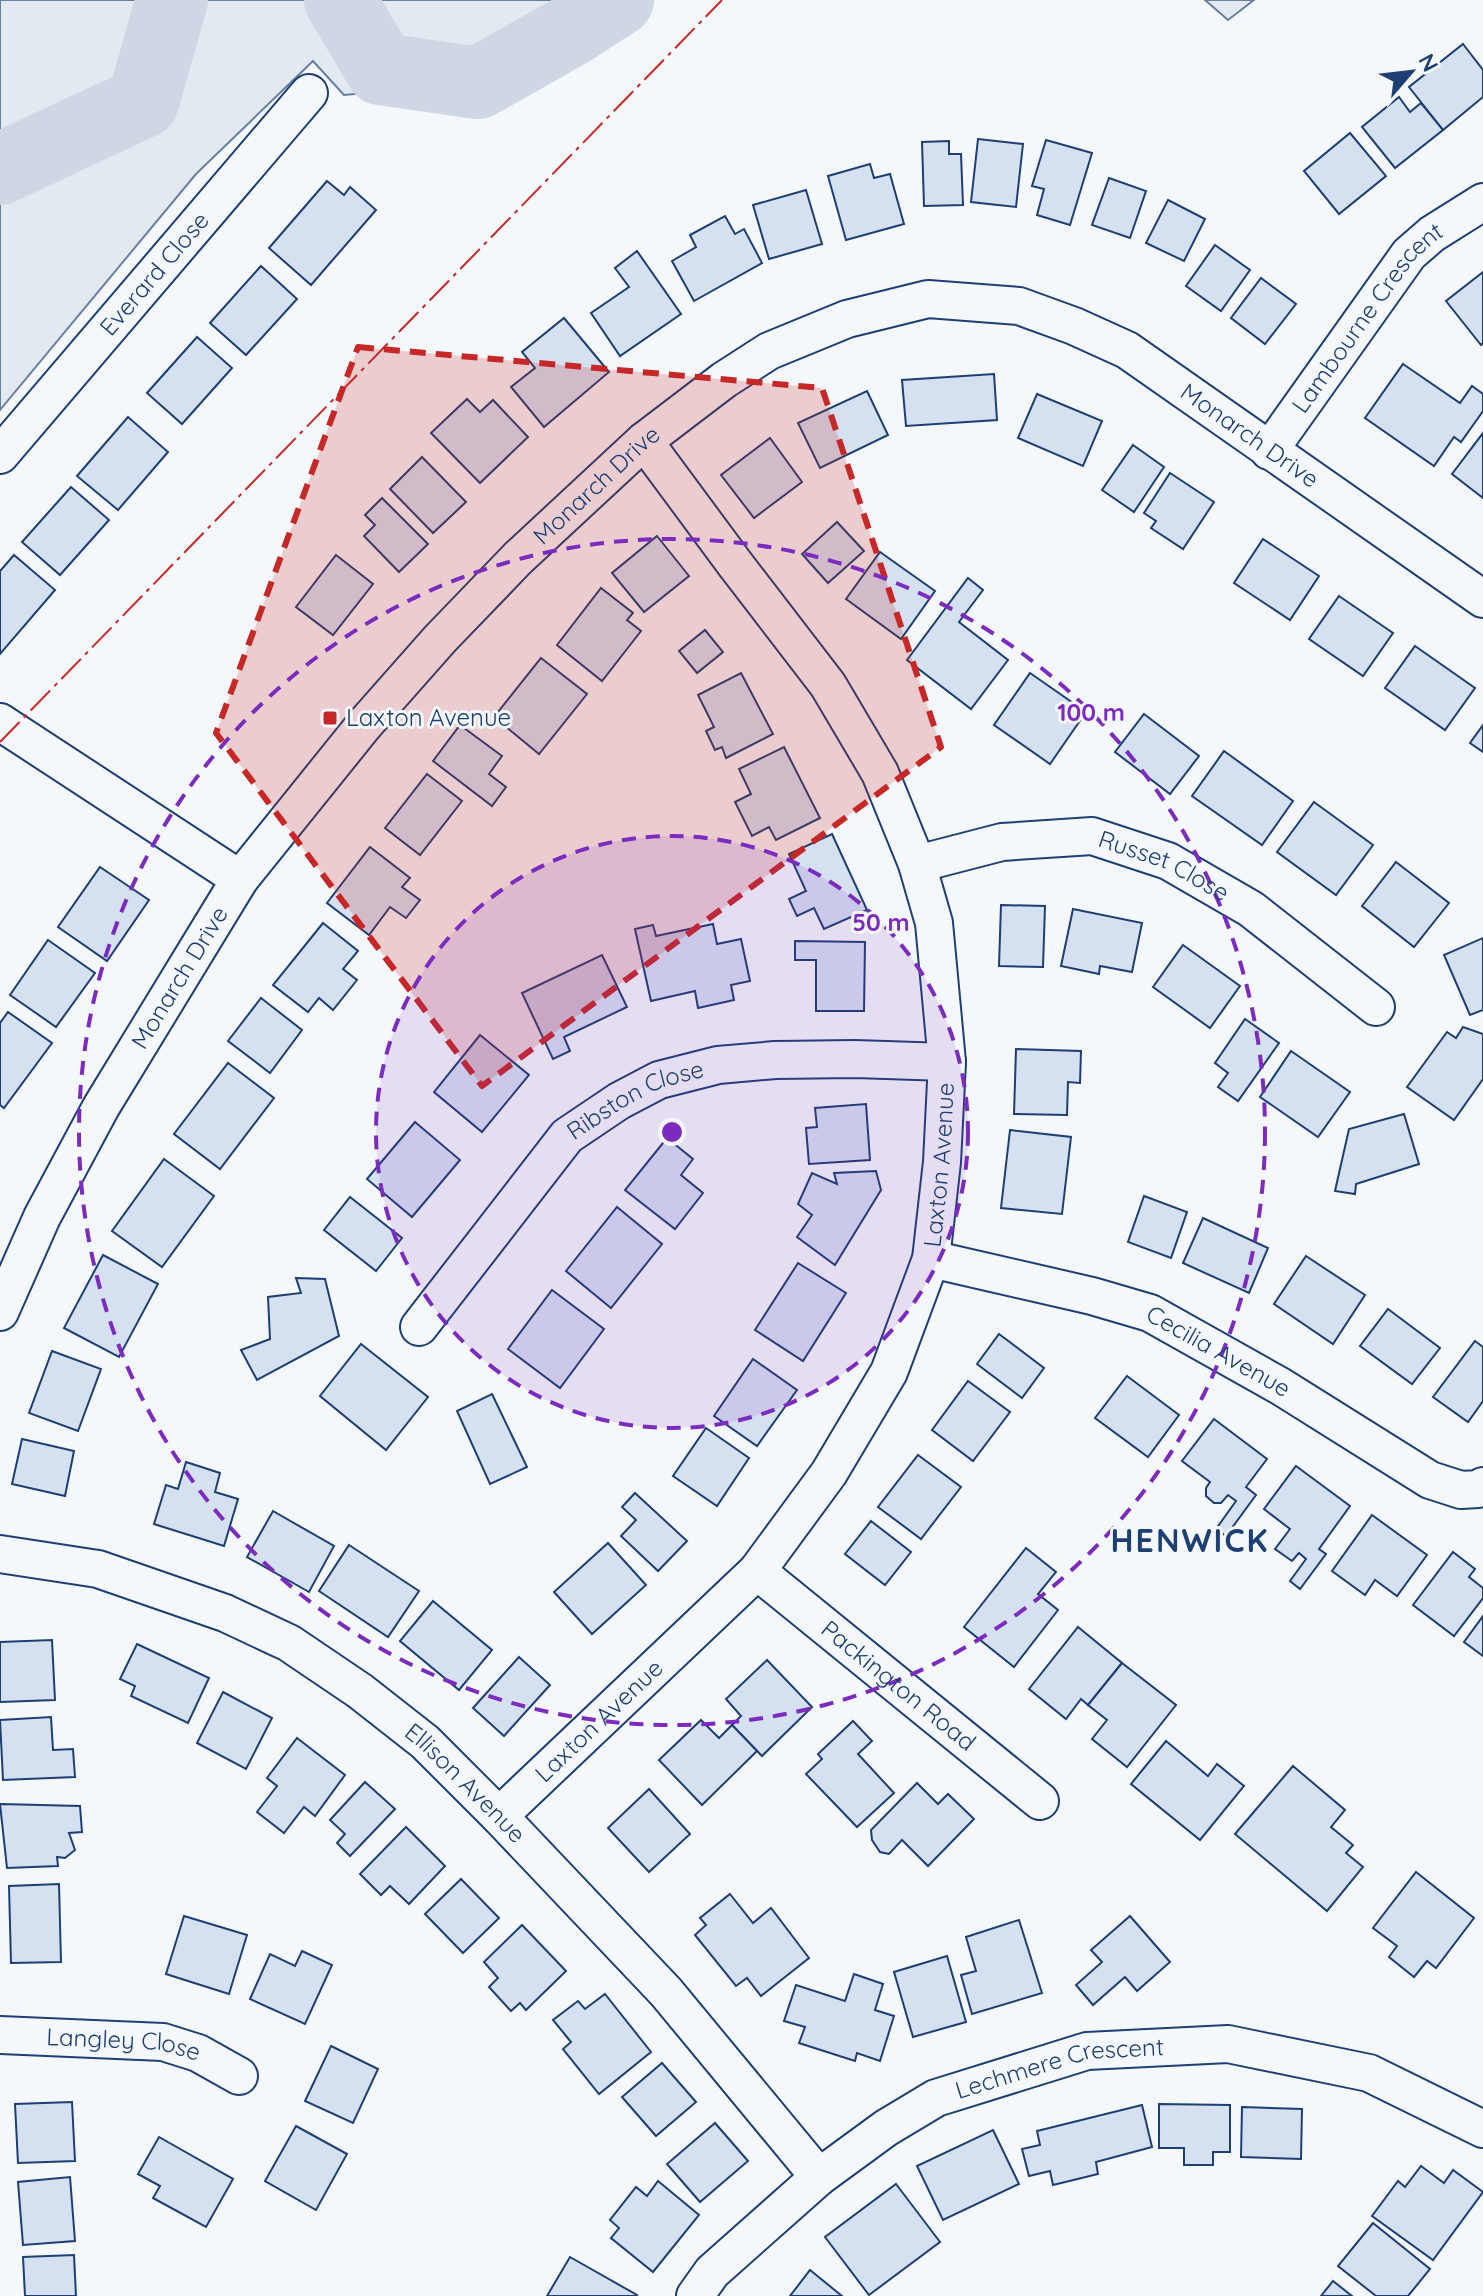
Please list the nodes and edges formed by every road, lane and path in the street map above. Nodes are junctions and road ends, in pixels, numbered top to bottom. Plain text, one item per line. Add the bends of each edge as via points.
1 (309, 93) dead end
2 (1483, 202) edge
3 (644, 441) junction
4 (1269, 451) junction
5 (0, 455) edge
6 (1483, 599) edge
7 (0, 722) edge
8 (917, 864) junction
9 (240, 879) junction
10 (1376, 1007) dead end
11 (947, 1062) junction
12 (931, 1259) junction
13 (0, 1312) edge
14 (419, 1327) dead end
15 (1483, 1486) edge
16 (0, 1554) edge
17 (757, 1571) junction
18 (1040, 1801) dead end
19 (499, 1816) junction
20 (0, 2035) edge
21 (239, 2076) dead end
22 (1483, 2129) edge
23 (819, 2177) junction
24 (695, 2296) edge

1 - 5 street, Everard Close
2 - 4 street, Lambourne Crescent via 1409,254
3 - 4 street, Monarch Drive via 769,351 847,319 928,299 1019,306 1074,326 1127,350
3 - 8 street, Laxton Avenue via 828,685 880,773
3 - 9 street, Monarch Drive via 440,639
4 - 6 street, Monarch Drive
7 - 9 street
8 - 10 street, Russet Close via 1002,842 1092,836 1168,861 1251,909
8 - 11 street, Laxton Avenue via 934,923
9 - 13 street, Monarch Drive via 101,1107 42,1217
11 - 12 street, Laxton Avenue
11 - 14 street, Ribston Close via 775,1060 718,1065 659,1080 567,1136
12 - 15 street, Cecilia Avenue via 1150,1313 1430,1480 1461,1490
12 - 17 street, Laxton Avenue via 889,1372 829,1473
16 - 19 street, Ellison Avenue via 98,1569 225,1613 289,1643 425,1742
17 - 18 street, Packington Road
17 - 19 street, Laxton Avenue
19 - 23 street, Ellison Avenue via 666,1992
20 - 21 street, Langley Close via 163,2042 198,2053
22 - 23 street, Lechmere Crescent via 1369,2073 1228,2044 1087,2051 936,2098
23 - 24 street, Lechmere Crescent via 712,2272

